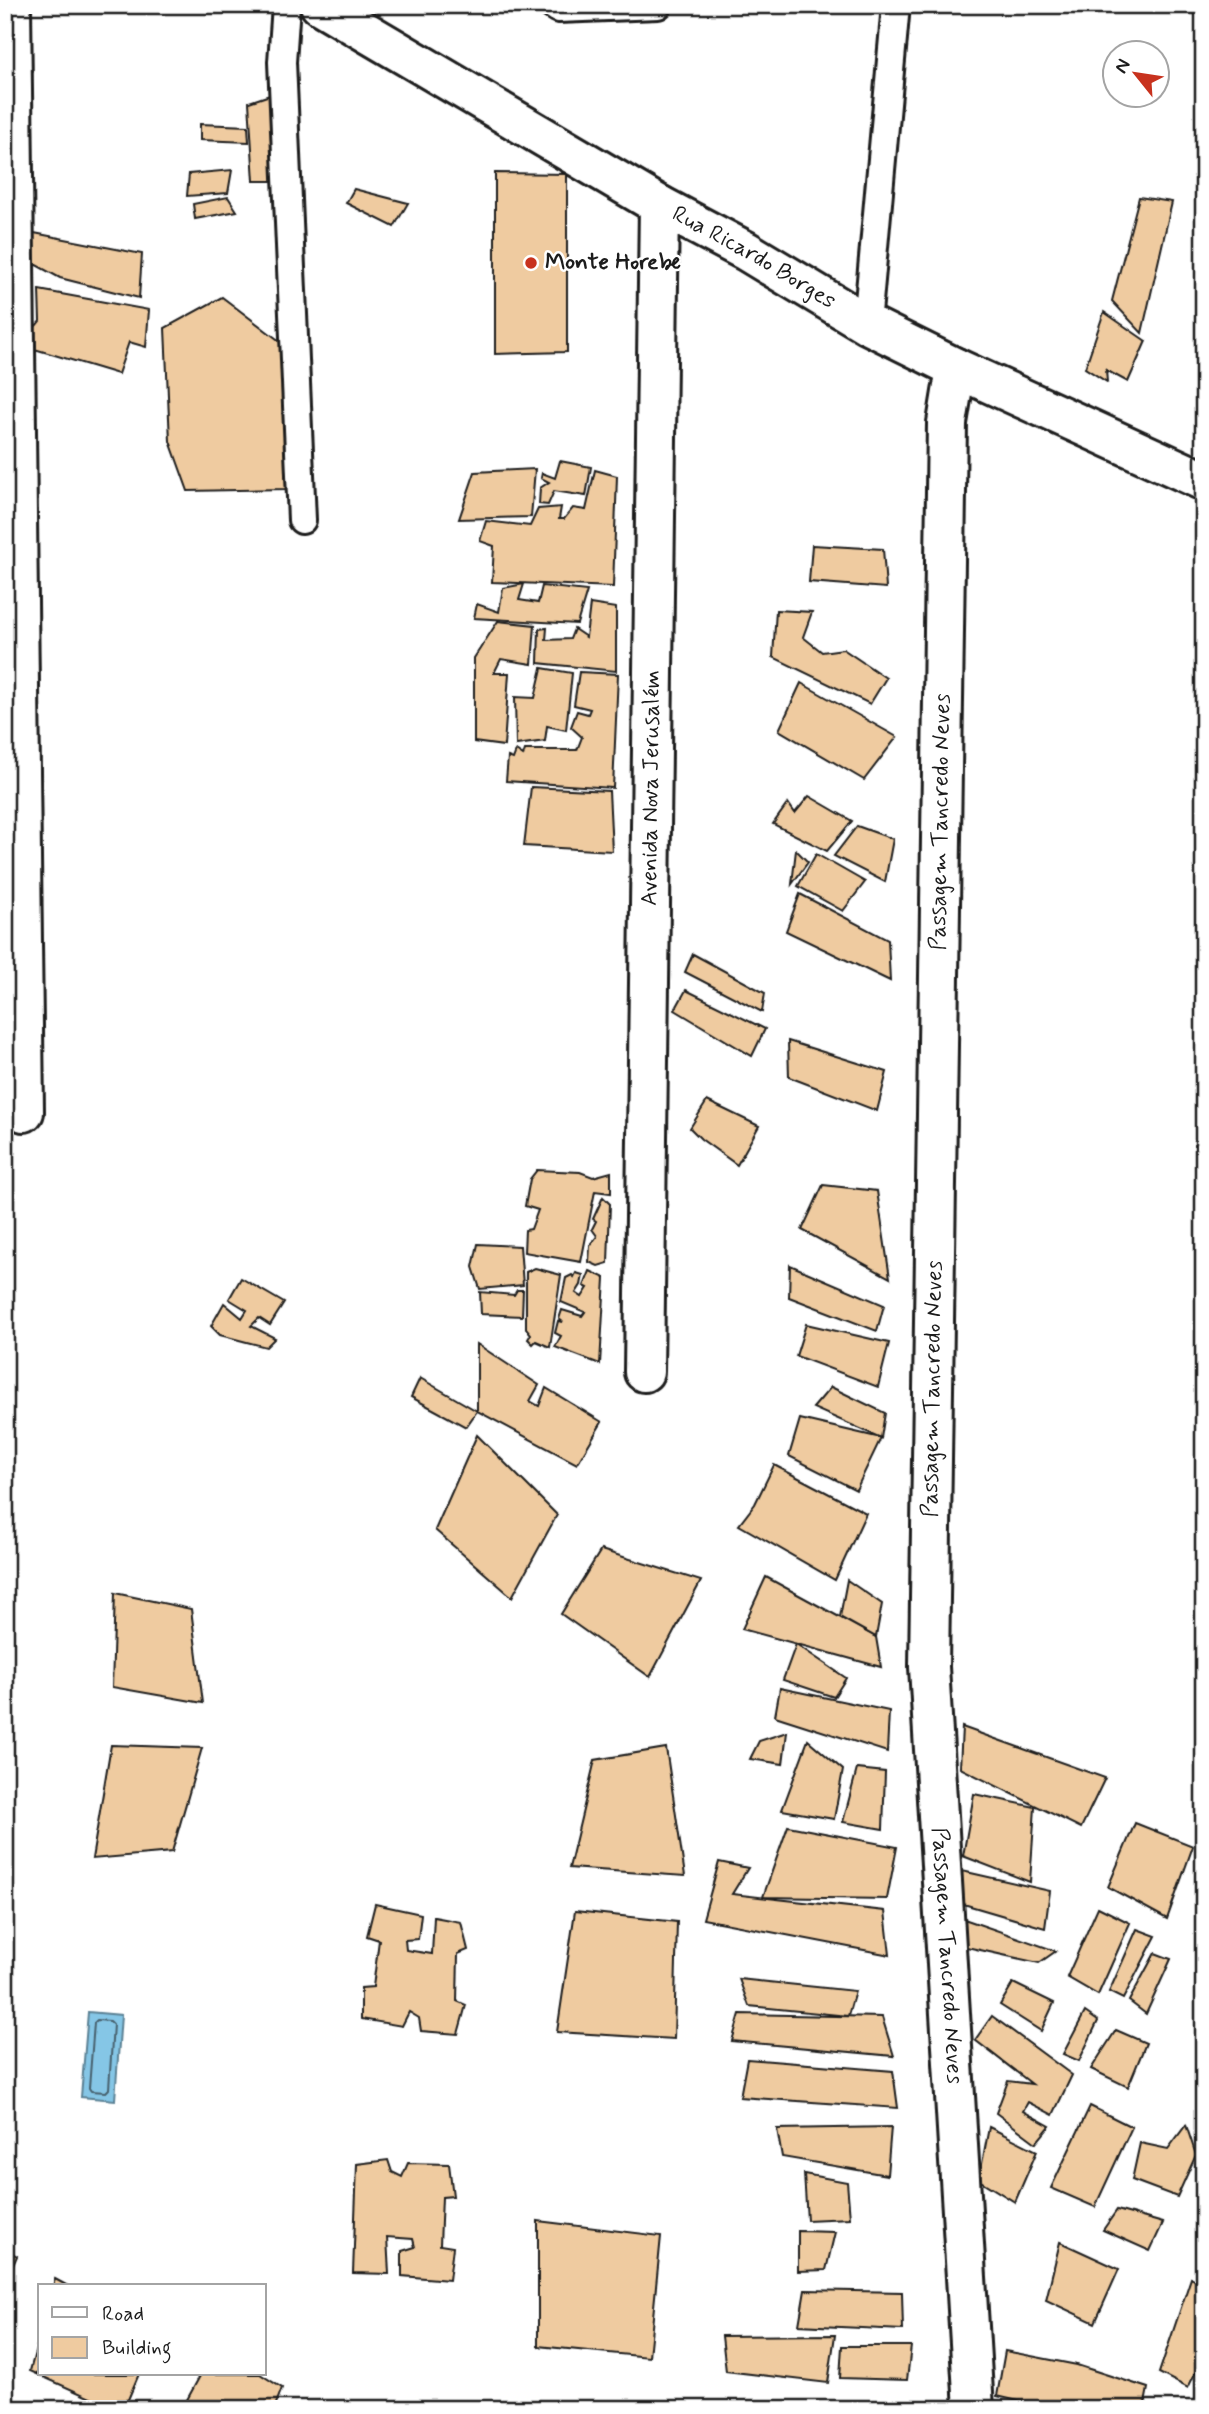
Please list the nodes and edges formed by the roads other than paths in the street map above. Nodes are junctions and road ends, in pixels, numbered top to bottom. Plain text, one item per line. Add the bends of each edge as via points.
1 (11, 5) edge
2 (286, 5) edge
3 (320, 5) edge
4 (552, 5) edge
5 (658, 5) edge
6 (896, 5) edge
7 (659, 205) junction
8 (867, 324) junction
9 (956, 368) junction
10 (1204, 481) edge
11 (302, 520) dead end
12 (24, 1112) dead end
13 (644, 1372) dead end
14 (974, 2409) edge

1 - 12 street
2 - 11 lane via 282,62
3 - 7 street, Rua Ricardo Borges
4 - 5 lane via 558,9
6 - 8 lane
7 - 8 street, Rua Ricardo Borges
7 - 13 street, Avenida Nova Jerusalém
8 - 9 street, Rua Ricardo Borges
9 - 10 street, Rua Ricardo Borges
9 - 14 street, Passagem Tancredo Neves via 947,423 929,1667

